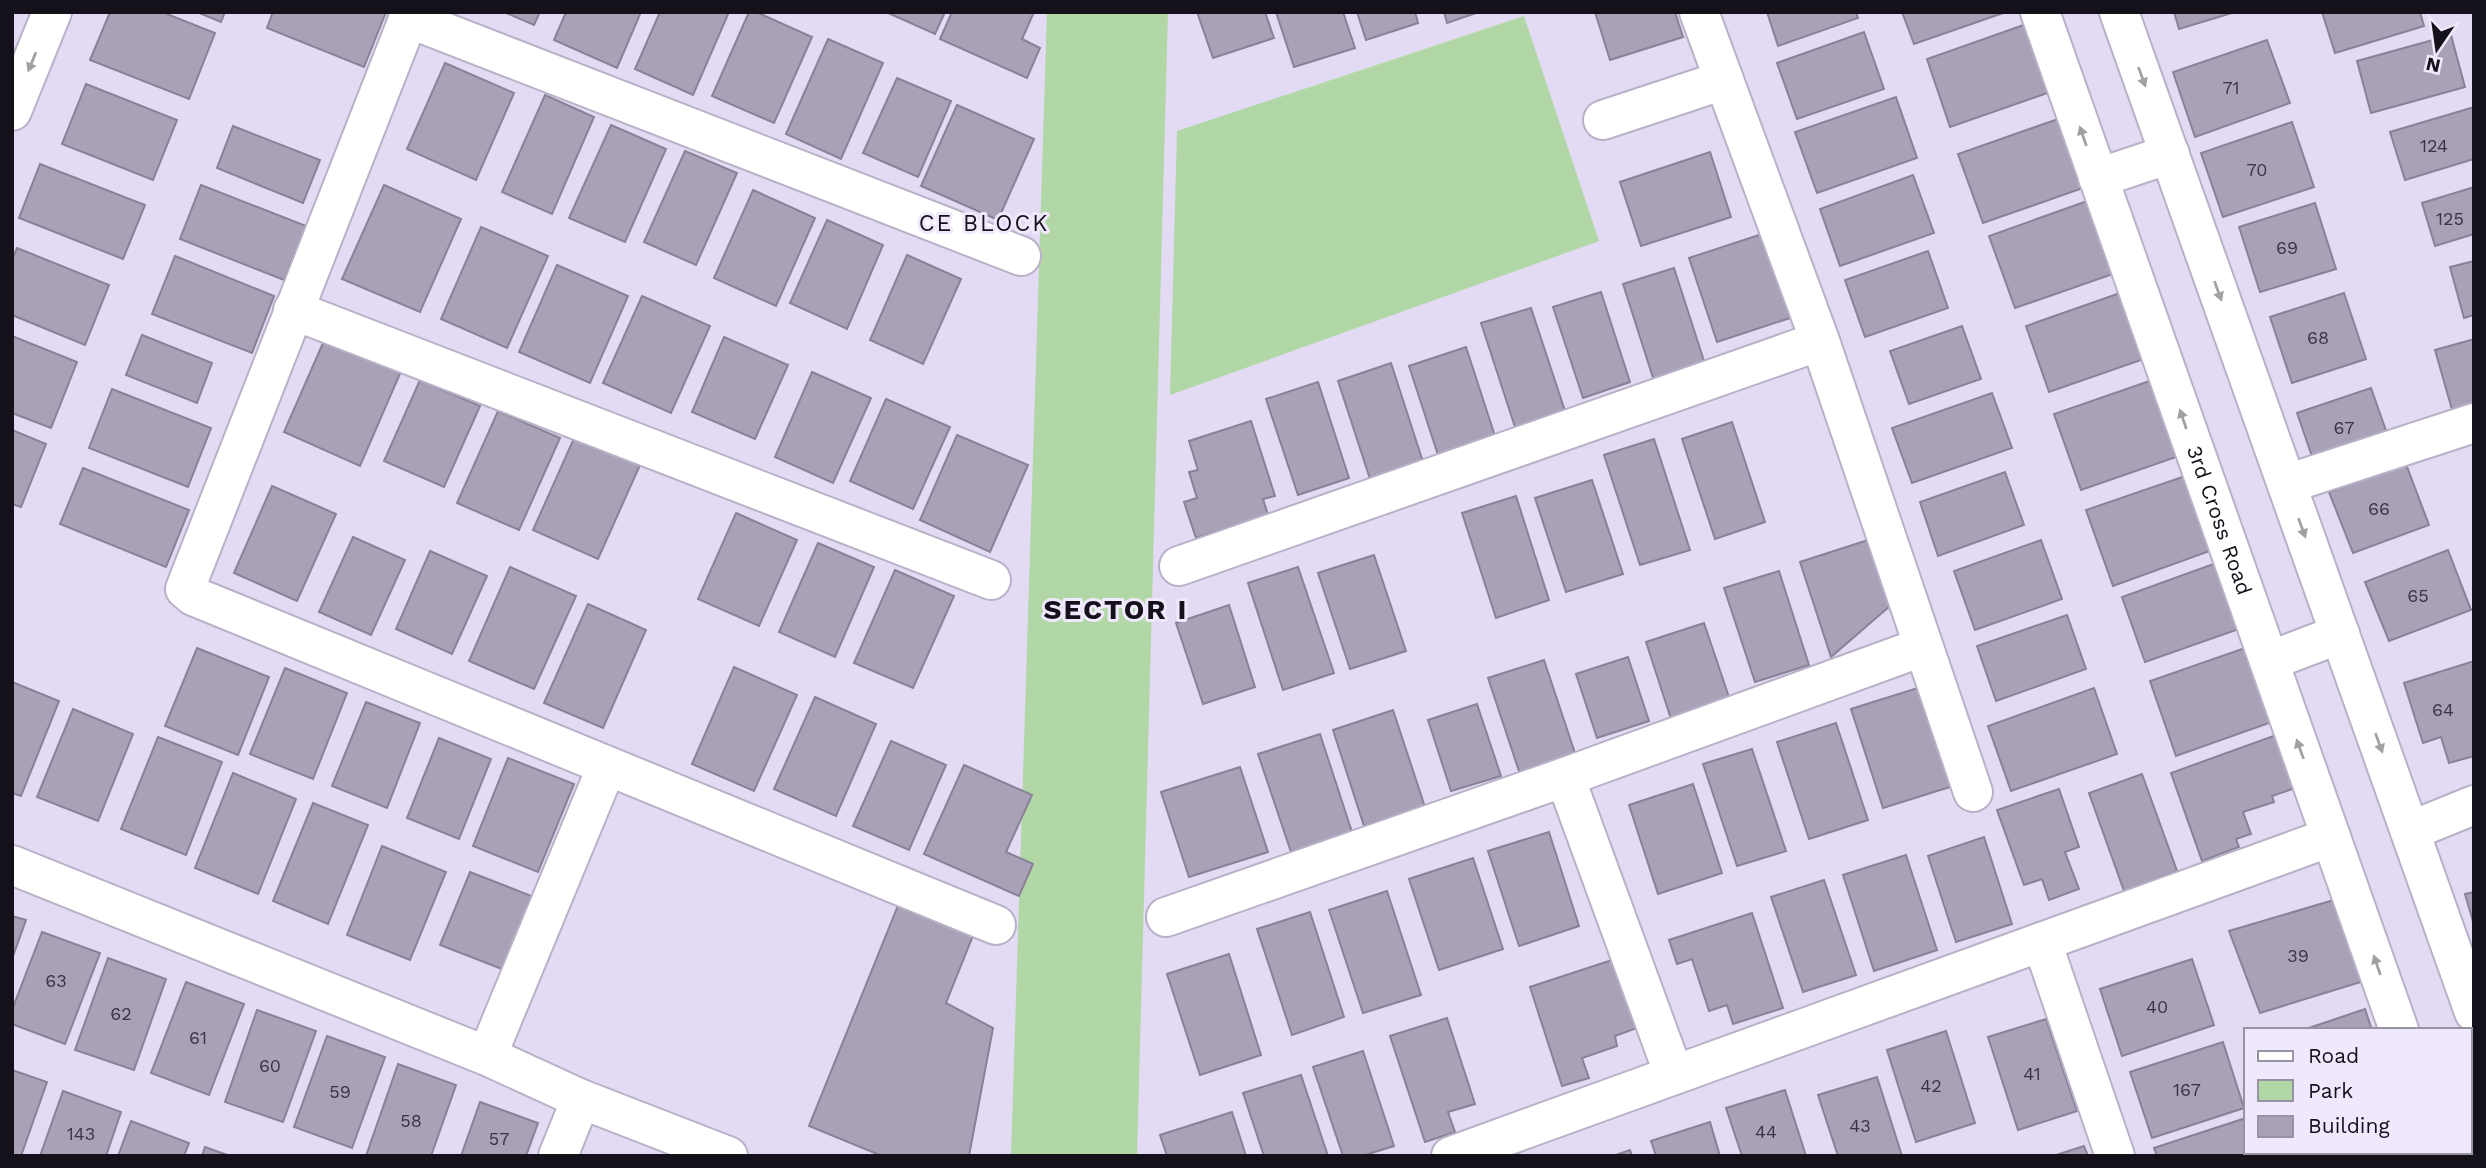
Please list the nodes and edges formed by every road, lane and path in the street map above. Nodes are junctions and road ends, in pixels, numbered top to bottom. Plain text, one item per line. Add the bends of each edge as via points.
1 (52, 12) edge
2 (1699, 12) edge
3 (2039, 12) edge
4 (2119, 12) edge
5 (410, 15) edge
6 (1724, 80) junction
7 (12, 111) edge
8 (1603, 120) dead end
9 (2170, 154) junction
10 (2098, 178) junction
11 (1021, 256) dead end
12 (293, 310) junction
13 (1820, 341) junction
14 (2474, 423) edge
15 (2287, 484) junction
16 (1179, 566) dead end
17 (991, 580) dead end
18 (2340, 634) junction
19 (1922, 647) junction
20 (2269, 661) junction
21 (607, 766) junction
22 (1565, 778) junction
23 (1973, 792) dead end
24 (2474, 806) edge
25 (2410, 831) junction
26 (2331, 837) junction
27 (12, 865) edge
28 (1166, 916) dead end
29 (996, 925) dead end
30 (2042, 942) junction
31 (2474, 1012) edge
32 (2398, 1028) edge
33 (487, 1056) junction
34 (1674, 1075) junction
35 (581, 1099) junction
36 (558, 1156) edge
37 (728, 1156) edge
38 (1451, 1156) edge
39 (2115, 1156) edge

1 -> 7 street
2 - 6 street
10 -> 3 street, 3rd Cross Road
4 -> 9 street
5 - 11 street
5 - 12 street
6 - 8 street
6 - 13 street
9 - 10 street
9 -> 15 street
20 -> 10 street, 3rd Cross Road
12 - 17 street
12 - 21 street via 185,589
13 - 16 street
13 - 19 street
14 - 15 street
15 -> 18 street
18 - 20 street
18 -> 25 street
19 - 22 street
19 - 23 street
26 -> 20 street, 3rd Cross Road
21 - 29 street
21 - 33 street
22 - 28 street
22 - 34 street
24 - 25 street
25 - 31 street
26 - 30 street
32 -> 26 street, 3rd Cross Road
27 - 33 street
30 - 34 street
30 - 39 street
33 - 35 street
34 - 38 street
35 - 36 street
35 - 37 street

